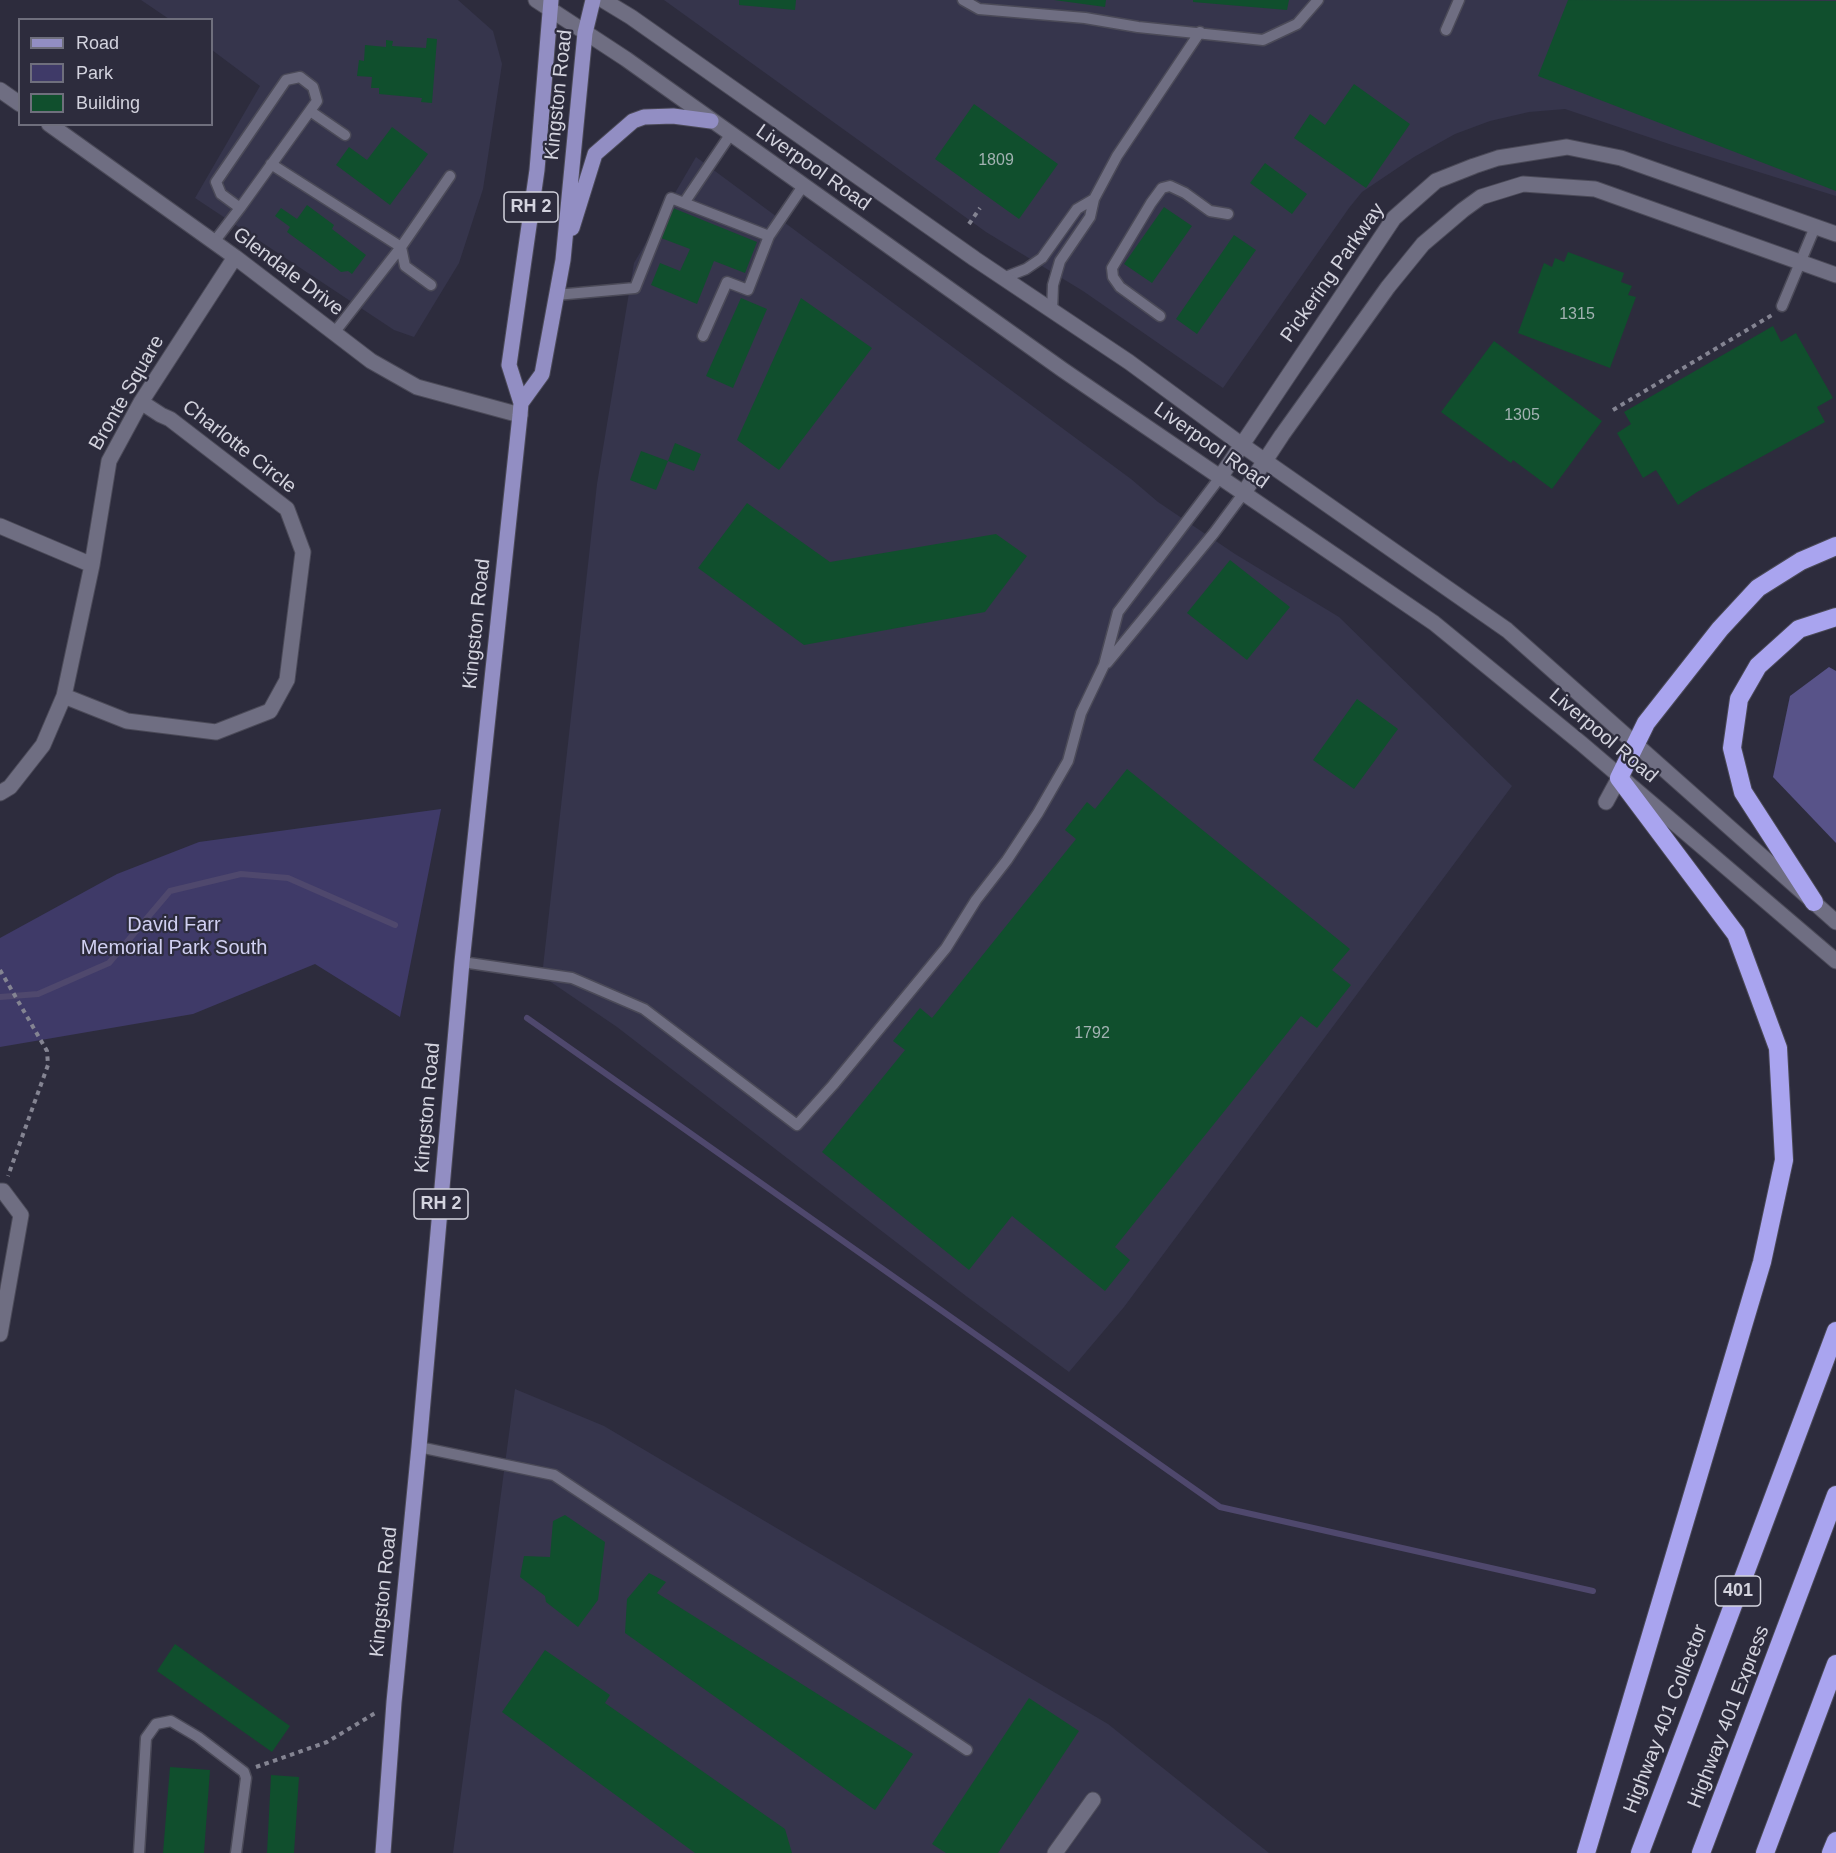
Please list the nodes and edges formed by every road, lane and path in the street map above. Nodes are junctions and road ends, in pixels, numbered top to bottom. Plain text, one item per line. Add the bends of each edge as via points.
1 (593, 0) edge
2 (603, 0) edge
3 (963, 0) edge
4 (1318, 0) edge
5 (1459, 0) edge
6 (545, 3) edge
7 (1446, 30) dead end
8 (1200, 32) junction
9 (585, 33) junction
10 (0, 90) edge
11 (18, 103) edge
12 (310, 111) junction
13 (711, 121) junction
14 (52, 126) edge
15 (345, 135) dead end
16 (730, 135) junction
17 (272, 164) junction
18 (450, 176) dead end
19 (803, 186) junction
20 (1094, 199) junction
21 (684, 203) junction
22 (240, 208) junction
23 (980, 208) dead end
24 (1228, 214) dead end
25 (969, 224) dead end
26 (1815, 227) junction
27 (1836, 234) edge
28 (769, 236) junction
29 (214, 242) junction
30 (401, 247) junction
31 (236, 258) junction
32 (563, 260) junction
33 (1799, 262) junction
34 (1836, 275) edge
35 (1003, 278) junction
36 (431, 285) dead end
37 (556, 295) junction
38 (1779, 310) joint
39 (1052, 312) junction
40 (1160, 316) dead end
41 (334, 333) junction
42 (703, 336) dead end
43 (141, 402) junction
44 (520, 409) junction
45 (1613, 410) dead end
46 (1242, 445) junction
47 (1265, 460) junction
48 (1221, 476) junction
49 (1243, 494) junction
50 (0, 526) edge
51 (1836, 546) edge
52 (92, 565) junction
53 (1836, 617) edge
54 (1104, 665) junction
55 (64, 696) junction
56 (1636, 743) junction
57 (1619, 778) junction
58 (0, 792) edge
59 (1606, 802) dead end
60 (1814, 902) junction
61 (1836, 922) edge
62 (462, 962) junction
63 (1836, 962) edge
64 (0, 970) edge
65 (2, 1191) edge
66 (1836, 1330) edge
67 (0, 1334) edge
68 (419, 1447) junction
69 (1836, 1495) edge
70 (1836, 1664) edge
71 (394, 1702) junction
72 (967, 1750) dead end
73 (244, 1772) junction
74 (1093, 1800) dead end
75 (1836, 1841) edge
76 (139, 1853) edge
77 (236, 1853) edge
78 (383, 1853) edge
79 (1055, 1853) edge
80 (1586, 1853) edge
81 (1640, 1853) edge
82 (1701, 1853) edge
83 (1765, 1853) edge
84 (1832, 1853) edge

1 - 9 main road, Kingston Road / RH 2
2 - 35 street, Liverpool Road
3 - 8 lane via 979,9
4 - 8 lane via 1297,24 1263,40
5 - 7 lane
6 - 9 street, Liverpool Road
6 - 44 main road, Kingston Road / RH 2 via 537,170 509,365
8 - 20 lane via 1117,156
9 - 13 street, Liverpool Road
9 - 32 main road, Kingston Road / RH 2
10 - 11 street
12 - 15 lane
12 - 17 lane
12 - 22 lane via 317,101 312,87 300,77 286,80 216,182 221,194
13 - 16 street, Liverpool Road
13 - 32 main road via 644,117 633,121 595,154
14 - 29 street, Glendale Drive
16 - 19 street, Liverpool Road
16 - 21 lane
17 - 22 lane
17 - 30 lane
18 - 30 lane
19 - 28 lane
19 - 48 street, Liverpool Road
20 - 35 lane via 1077,209 1042,258 1026,270
20 - 39 lane via 1090,217 1060,261 1053,285
21 - 28 lane
21 - 37 lane via 671,198 635,288
22 - 29 lane
23 - 25 path
24 - 40 lane via 1210,211 1170,186 1162,188 1151,203 1112,268 1120,287
26 - 27 street, Pickering Parkway
26 - 33 lane
26 - 46 street, Pickering Parkway via 1620,158 1567,147 1474,165 1436,181 1394,219
28 - 42 lane via 748,290 727,282
29 - 31 street, Glendale Drive
30 - 36 lane via 405,266
30 - 41 lane
31 - 41 street, Glendale Drive
31 - 43 street, Bronte Square
32 - 37 main road, Kingston Road / RH 2
33 - 34 street
33 - 38 lane
33 - 47 street via 1595,189 1523,184 1481,197 1423,243
35 - 39 street, Liverpool Road
37 - 44 main road, Kingston Road / RH 2 via 542,374
38 - 45 path
39 - 46 street, Liverpool Road via 1129,362
41 - 44 street, Glendale Drive via 371,361 417,387
43 - 52 street, Bronte Square via 109,461
43 - 55 street, Charlotte Circle via 170,419 287,509 303,552 287,680 270,711 216,732 128,721
44 - 62 main road, Kingston Road / RH 2
46 - 47 street, Liverpool Road
46 - 48 street, Pickering Parkway
47 - 49 street
47 - 56 street, Liverpool Road via 1507,630
48 - 49 street, Liverpool Road
48 - 54 lane via 1118,612
49 - 54 lane
49 - 57 street, Liverpool Road via 1434,623
50 - 52 street
51 - 56 highway via 1801,561 1758,588 1720,629 1646,723
52 - 55 street, Bronte Square
53 - 60 highway via 1799,628 1758,666 1738,699 1732,748 1743,792
54 - 62 lane via 1081,713 1068,761 1007,860 946,948 797,1125 644,1009 572,978
55 - 58 street, Bronte Square via 43,745 10,787
56 - 57 highway
56 - 60 street, Liverpool Road
57 - 59 street
57 - 63 street, Liverpool Road
57 - 80 highway via 1736,934 1778,1048 1784,1161 1762,1262
60 - 61 street, Liverpool Road
62 - 68 main road, Kingston Road / RH 2
64 - 65 path via 47,1051 48,1065
65 - 67 street via 21,1215
66 - 81 highway, Highway 401 Collector / 401
68 - 71 main road, Kingston Road / RH 2
68 - 72 lane via 554,1474
69 - 82 highway, Highway 401 Express
70 - 83 highway
71 - 73 path via 327,1742
71 - 78 main road, Kingston Road / RH 2
73 - 76 lane via 171,1721 156,1724 146,1738
73 - 77 lane
74 - 79 street
75 - 84 highway

